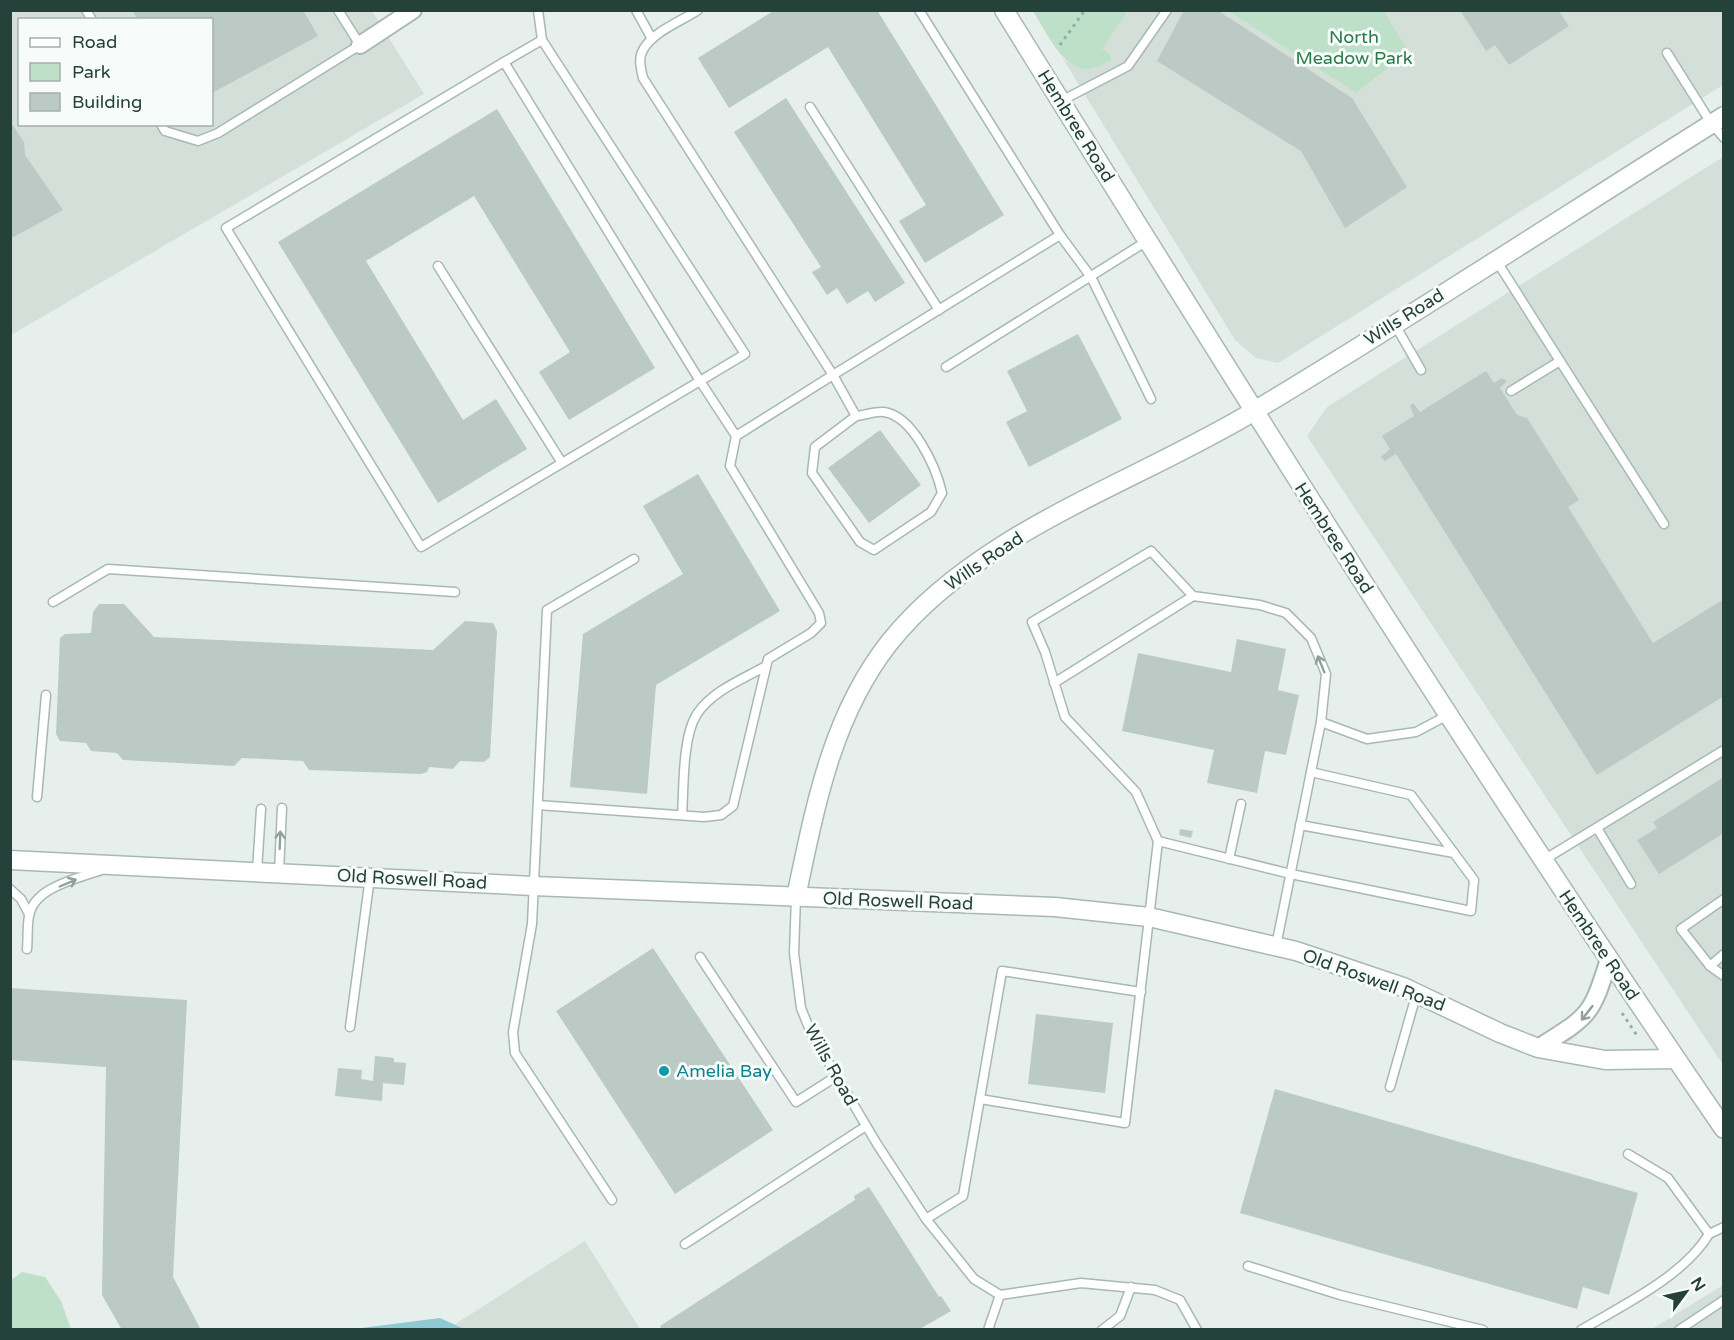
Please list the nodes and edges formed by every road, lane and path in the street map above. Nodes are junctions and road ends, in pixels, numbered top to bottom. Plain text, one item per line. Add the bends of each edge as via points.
1 (338, 10) edge
2 (413, 10) edge
3 (538, 10) edge
4 (636, 10) edge
5 (698, 10) edge
6 (919, 10) edge
7 (1004, 10) edge
8 (1085, 10) edge
9 (1167, 10) edge
10 (652, 39) junction
11 (542, 40) junction
12 (360, 45) junction
13 (1060, 45) dead end
14 (1666, 53) dead end
15 (504, 63) junction
16 (1060, 102) junction
17 (810, 107) dead end
18 (1717, 120) edge
19 (162, 126) edge
20 (1724, 138) edge
21 (1060, 235) junction
22 (1147, 241) junction
23 (1496, 259) junction
24 (438, 266) dead end
25 (1091, 277) junction
26 (939, 310) junction
27 (1394, 324) junction
28 (1560, 361) junction
29 (946, 367) dead end
30 (1421, 370) dead end
31 (833, 375) junction
32 (700, 381) junction
33 (1511, 391) dead end
34 (1151, 399) dead end
35 (1254, 412) junction
36 (856, 416) junction
37 (736, 435) junction
38 (562, 463) junction
39 (1664, 524) dead end
40 (634, 559) dead end
41 (455, 592) dead end
42 (1193, 596) junction
43 (52, 602) dead end
44 (766, 666) junction
45 (1054, 683) junction
46 (46, 695) dead end
47 (1448, 715) junction
48 (1321, 722) junction
49 (1724, 750) edge
50 (1311, 772) junction
51 (37, 797) dead end
52 (1241, 804) dead end
53 (537, 805) junction
54 (282, 808) dead end
55 (261, 809) dead end
56 (682, 816) junction
57 (1300, 825) junction
58 (1598, 828) junction
59 (1158, 841) junction
60 (1454, 853) junction
61 (1230, 859) junction
62 (10, 860) edge
63 (1542, 861) junction
64 (116, 864) junction
65 (257, 871) junction
66 (279, 872) junction
67 (1291, 874) junction
68 (370, 877) junction
69 (1631, 884) dead end
70 (533, 886) junction
71 (10, 889) edge
72 (796, 897) junction
73 (1724, 899) edge
74 (29, 914) junction
75 (1149, 917) junction
76 (1276, 946) junction
77 (27, 949) dead end
78 (1724, 954) edge
79 (700, 957) dead end
80 (1609, 959) junction
81 (1710, 966) junction
82 (1724, 976) edge
83 (1141, 992) junction
84 (1417, 993) junction
85 (350, 1027) dead end
86 (1538, 1047) junction
87 (1675, 1059) junction
88 (837, 1076) junction
89 (1390, 1087) dead end
90 (980, 1099) junction
91 (866, 1126) junction
92 (1724, 1129) edge
93 (1628, 1154) dead end
94 (612, 1200) dead end
95 (926, 1219) junction
96 (1724, 1227) edge
97 (1709, 1234) junction
98 (685, 1244) dead end
99 (1248, 1266) dead end
100 (1131, 1287) junction
101 (1000, 1295) junction
102 (1724, 1300) edge
103 (988, 1329) edge
104 (1102, 1329) edge
105 (1197, 1329) edge
106 (1484, 1329) edge
107 (1581, 1329) edge
108 (1679, 1329) edge

1 - 12 lane
2 - 12 street
3 - 11 lane
4 - 10 lane
5 - 10 lane
6 - 21 lane
7 - 16 street, Hembree Road
8 - 13 path
9 - 16 lane via 1128,66
10 - 31 lane via 642,50 643,78
11 - 15 lane
11 - 32 lane via 745,354
12 - 19 lane via 218,133 198,141 165,131
14 - 18 lane
15 - 32 lane
15 - 38 lane via 226,228 421,547
16 - 22 street, Hembree Road
17 - 26 lane
18 - 20 lane
18 - 23 street, Wills Road
21 - 25 lane
21 - 26 lane
22 - 25 lane
22 - 35 street, Hembree Road
23 - 27 street, Wills Road
23 - 28 lane
24 - 38 lane
25 - 29 lane
25 - 34 lane
26 - 31 lane
27 - 30 lane
27 - 35 street, Wills Road
28 - 33 lane
28 - 39 lane
31 - 36 lane
31 - 37 lane
32 - 37 lane
32 - 38 lane
35 - 47 street, Hembree Road
35 - 72 street, Wills Road via 996,548 953,578 914,614 870,671 838,729 820,786
36 - 36 lane via 815,447 812,473 860,542 874,550 931,512 942,493 937,471 903,419 883,412
37 - 44 lane via 730,466 821,622 811,633 768,659
40 - 53 lane via 547,610
41 - 43 lane via 108,569
42 - 45 lane
42 - 45 lane via 1151,551 1032,622
48 -> 42 lane via 1326,674 1311,638 1286,613 1260,605
44 - 56 lane via 711,699 697,714 690,730
44 - 56 lane via 733,806 721,815
45 - 59 lane via 1065,717 1136,792
46 - 51 lane
47 - 48 lane via 1416,732 1367,739
47 - 63 street, Hembree Road
48 - 50 lane
49 - 58 lane
50 - 57 lane
50 - 60 lane via 1412,795
52 - 61 lane
53 - 56 lane
53 - 70 lane
66 -> 54 lane
55 - 65 lane
57 - 60 lane
57 - 67 lane
58 - 63 lane
58 - 69 lane
59 - 61 lane
59 - 75 lane
60 - 67 lane via 1474,880 1471,911
61 - 67 lane
62 - 64 street, Old Roswell Road
63 - 80 street, Hembree Road
64 - 65 street, Old Roswell Road
74 -> 64 lane via 37,898
65 - 66 street, Old Roswell Road
66 - 68 street, Old Roswell Road
67 - 76 lane
68 - 70 street, Old Roswell Road
68 - 85 lane
70 - 72 street, Old Roswell Road
70 - 94 lane via 532,924 513,1032 515,1053
71 - 74 lane
72 - 75 street, Old Roswell Road via 1055,907
72 - 88 lane, Wills Road via 794,953 801,1008
73 - 81 lane via 1681,929
74 - 77 lane
75 - 76 street, Old Roswell Road
75 - 83 lane
76 - 84 street, Old Roswell Road
78 - 81 lane
79 - 88 lane via 796,1102
80 -> 86 street via 1589,1012
80 - 87 street, Hembree Road
81 - 82 lane
83 - 90 lane via 1002,971
83 - 90 lane via 1125,1123
84 - 86 street, Old Roswell Road
84 - 89 lane
86 - 87 street, Old Roswell Road via 1605,1060
87 - 92 street
88 - 91 lane, Wills Road
90 - 95 lane via 963,1196
91 - 95 lane, Wills Road
91 - 98 lane
93 - 97 lane via 1668,1178
95 - 101 lane, Wills Road via 974,1279
96 - 97 lane
97 - 107 lane via 1700,1250 1676,1269
99 - 106 lane via 1340,1295
100 - 101 lane via 1081,1283
100 - 104 lane via 1120,1316
100 - 105 lane via 1155,1290 1180,1300
101 - 103 lane
102 - 108 lane

